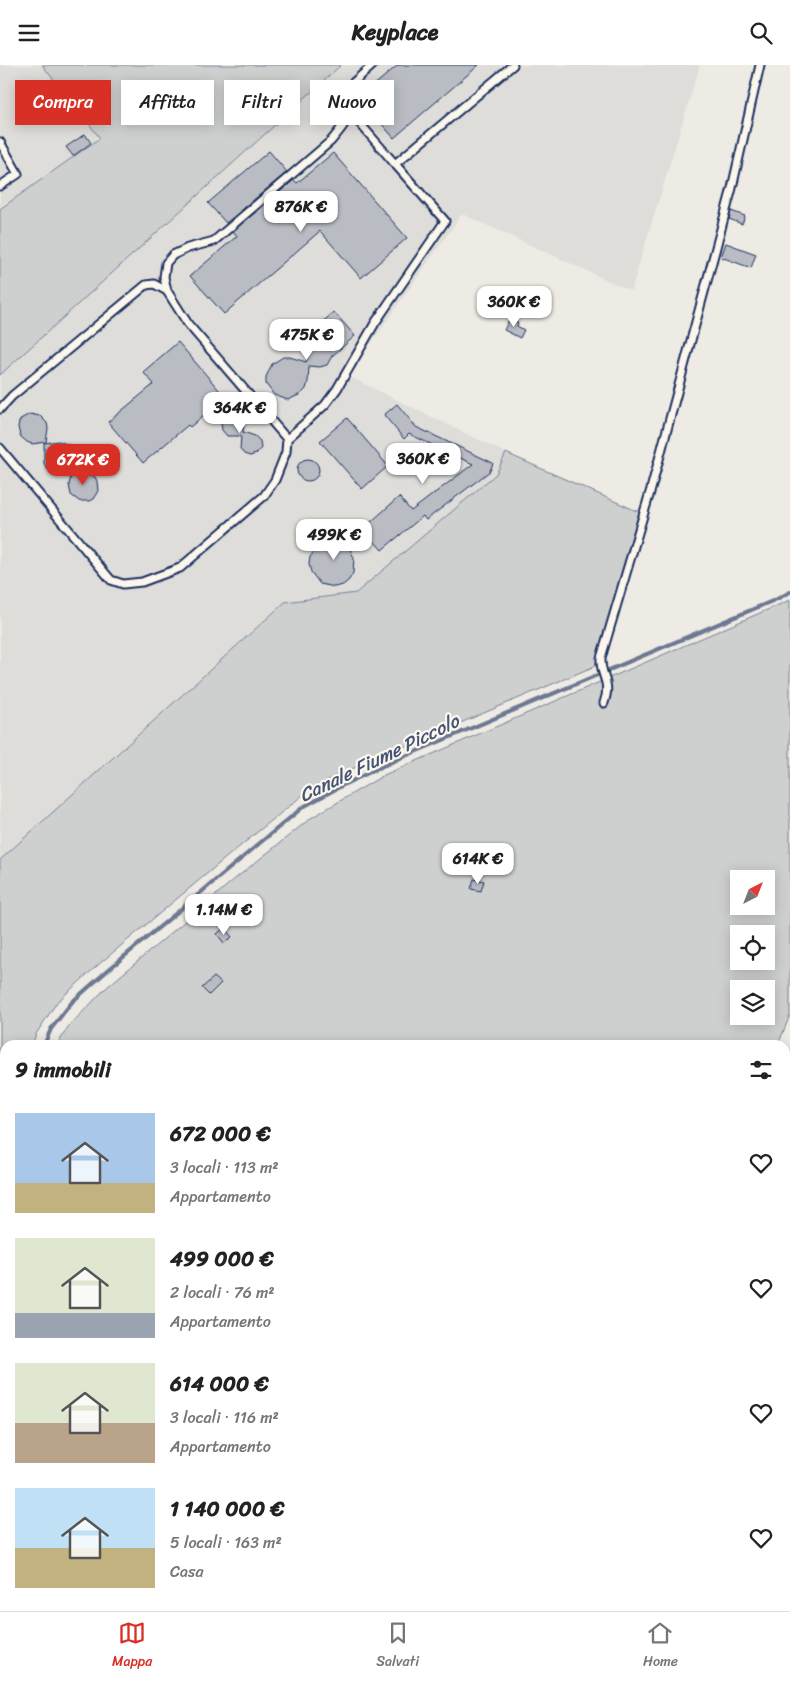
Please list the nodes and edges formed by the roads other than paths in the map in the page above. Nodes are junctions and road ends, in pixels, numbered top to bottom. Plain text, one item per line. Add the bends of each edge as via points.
1 (373, 65) edge
2 (513, 65) edge
3 (760, 65) edge
4 (356, 80) edge
5 (344, 125) edge
6 (361, 125) edge
7 (0, 142) edge
8 (395, 164) junction
9 (0, 186) edge
10 (167, 291) junction
11 (0, 409) edge
12 (287, 439) junction
13 (0, 448) edge
14 (604, 703) dead end

1 - 4 lane
2 - 8 lane
3 - 14 lane via 732,188 651,489 601,658 608,692
5 - 10 lane via 331,141 214,241 173,255 166,263
6 - 8 lane
7 - 9 lane via 18,174
8 - 12 lane via 445,221 375,323 337,389 325,405
10 - 11 lane via 154,284 146,285
10 - 12 lane via 188,324
12 - 13 lane via 286,452 275,480 264,496 180,568 142,582 123,584 111,580

